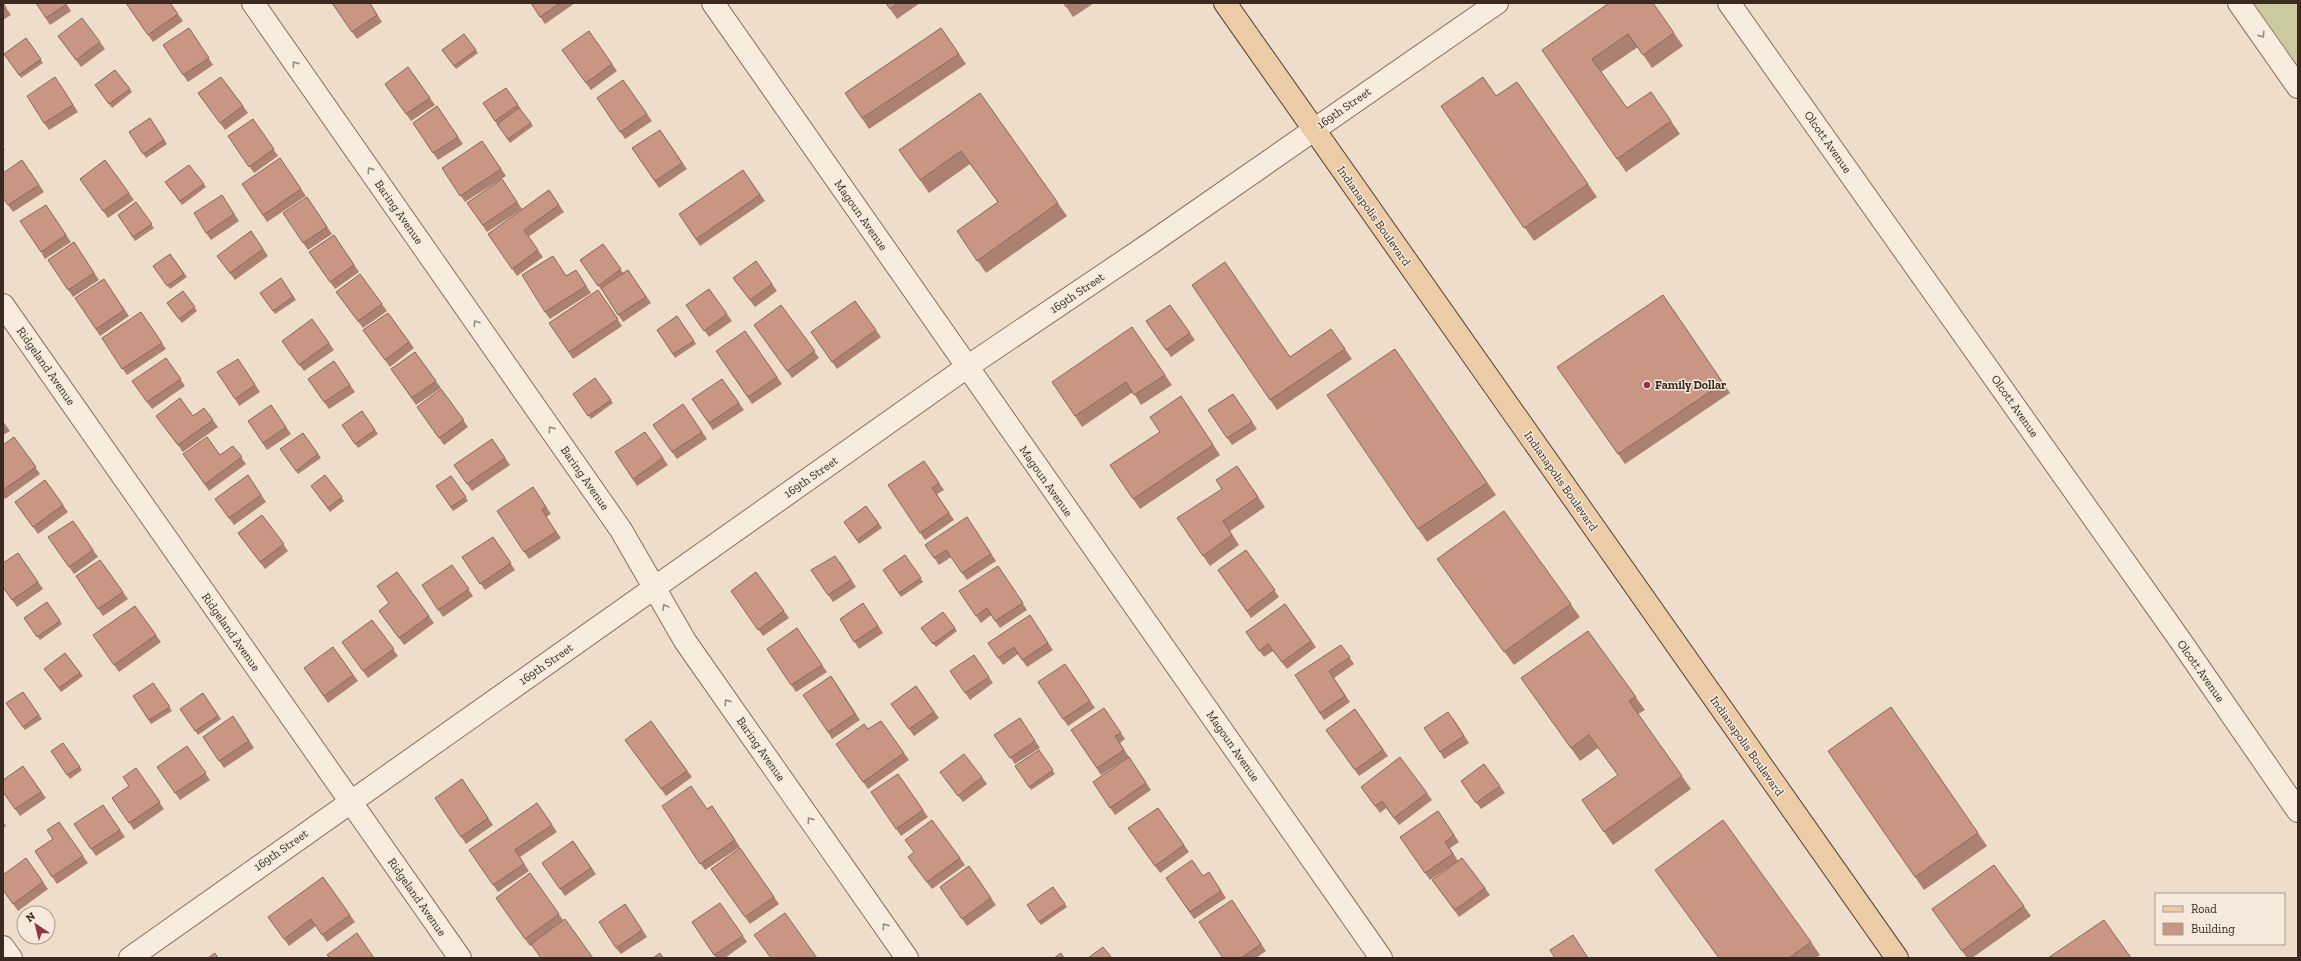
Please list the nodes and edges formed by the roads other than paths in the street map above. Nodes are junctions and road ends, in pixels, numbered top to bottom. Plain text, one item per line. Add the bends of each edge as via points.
1 (253, 3) edge
2 (713, 3) edge
3 (1225, 3) edge
4 (1497, 3) edge
5 (1729, 3) edge
6 (2239, 3) edge
7 (2298, 87) edge
8 (1314, 129) junction
9 (3, 305) edge
10 (967, 367) junction
11 (654, 588) junction
12 (350, 802) junction
13 (2298, 811) edge
14 (3, 947) edge
15 (11, 958) edge
16 (130, 958) edge
17 (460, 958) edge
18 (907, 958) edge
19 (1381, 958) edge
20 (1897, 958) edge

11 -> 1 street, Baring Avenue via 621,530
2 - 10 street, Magoun Avenue
3 - 8 main road, Indianapolis Boulevard
4 - 8 street, 169th Street
5 - 13 street, Olcott Avenue
6 -> 7 street
8 - 10 street, 169th Street
8 - 20 main road, Indianapolis Boulevard
9 - 12 street, Ridgeland Avenue
10 - 11 street, 169th Street
10 - 19 street, Magoun Avenue
11 - 12 street, 169th Street
18 -> 11 street, Baring Avenue via 685,641
12 - 16 street, 169th Street
12 - 17 street, Ridgeland Avenue
14 - 15 street

